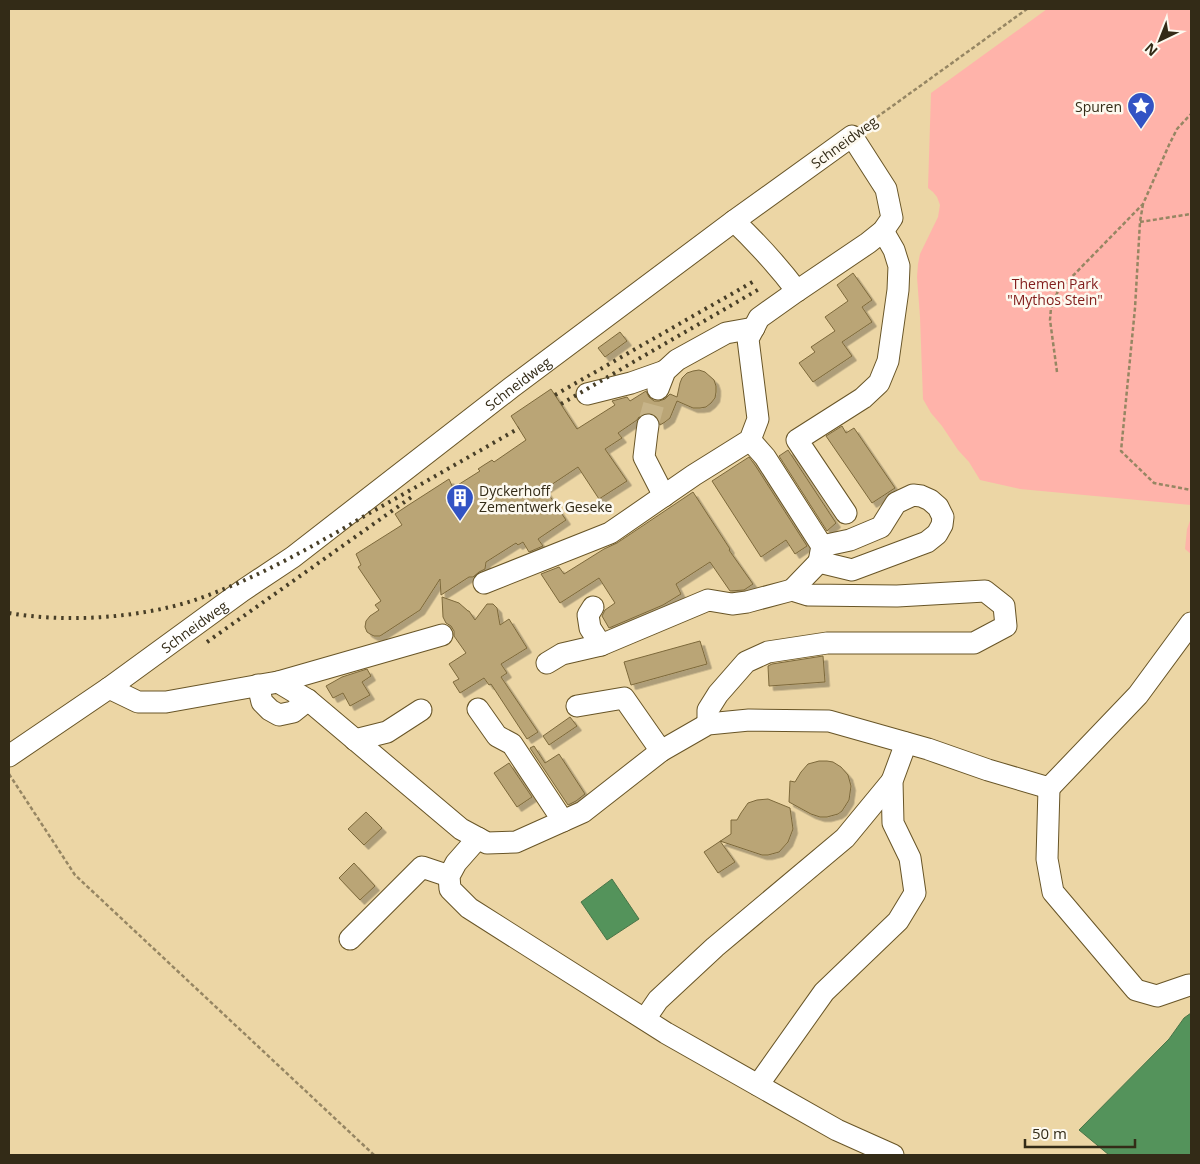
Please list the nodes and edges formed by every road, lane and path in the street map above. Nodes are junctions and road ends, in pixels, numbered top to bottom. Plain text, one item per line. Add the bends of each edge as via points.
1 (1027, 9) edge
2 (1191, 114) edge
3 (852, 136) junction
4 (1143, 204) junction
5 (1191, 214) edge
6 (734, 221) junction
7 (1140, 222) junction
8 (883, 231) junction
9 (797, 291) junction
10 (754, 328) junction
11 (1057, 372) dead end
12 (587, 394) dead end
13 (648, 425) tunnel mouth
14 (750, 440) junction
15 (1191, 490) edge
16 (664, 496) junction
17 (846, 513) dead end
18 (821, 554) junction
19 (484, 583) dead end
20 (792, 590) junction
21 (594, 607) dead end
22 (1191, 623) edge
23 (442, 635) dead end
24 (601, 645) junction
25 (547, 663) dead end
26 (268, 683) junction
27 (108, 688) junction
28 (308, 700) junction
29 (577, 706) dead end
30 (478, 709) dead end
31 (421, 710) dead end
32 (708, 724) junction
33 (355, 740) junction
34 (906, 743) junction
35 (661, 751) junction
36 (9, 756) edge
37 (9, 774) edge
38 (892, 781) junction
39 (1049, 788) junction
40 (563, 821) junction
41 (478, 838) junction
42 (449, 876) junction
43 (350, 939) dead end
44 (1189, 985) dead end
45 (645, 1019) junction
46 (758, 1085) junction
47 (374, 1155) edge
48 (893, 1155) edge

1 - 3 path, Schneidweg
2 - 4 path via 1177,129
3 - 6 street, Schneidweg
3 - 8 street via 886,189 892,218
4 - 7 path
4 - 11 path via 1058,291 1050,320
5 - 7 path
6 - 9 street
6 - 27 street, Schneidweg via 293,557
7 - 15 path via 1121,451 1154,483
8 - 9 street
8 - 17 street via 899,266 888,360 879,383 863,398 797,440
9 - 10 street via 759,318
10 - 12 street via 726,333 677,360 661,380 631,383
10 - 14 street via 748,340 758,419
13 - 16 street via 644,457
14 - 16 street
14 - 18 street via 765,457
16 - 19 street via 610,533
18 - 18 street via 880,527 896,503 913,495 930,500 943,517 937,534 927,542 852,570
18 - 20 street
20 - 24 street via 732,604 708,600
20 - 32 street via 808,594 897,596 985,591 1004,606 1006,626 974,643 827,643 768,652 746,662 718,694 708,710
21 - 24 street via 588,615 590,628
22 - 39 street via 1138,695
23 - 26 street
24 - 25 street via 562,654
26 - 27 street via 166,702 138,702
26 - 28 street
26 - 28 street via 262,702 279,715 293,712
27 - 36 street, Schneidweg
28 - 33 street
29 - 35 street via 624,698
30 - 40 street via 497,736 512,744
31 - 33 street via 387,732
32 - 34 street via 749,720 829,721
32 - 35 street
33 - 41 street via 461,828
34 - 38 street
34 - 39 street
35 - 40 street via 583,812
37 - 47 path via 75,875
38 - 45 street via 845,838 714,947 658,1000
38 - 46 street via 893,823 910,858 915,893 898,921 824,992
39 - 44 street via 1047,859 1052,892 1136,990 1157,996
40 - 41 street via 516,842 487,843
41 - 42 street
42 - 43 street via 422,868
42 - 45 street via 450,889 469,908
45 - 46 street
46 - 48 street via 837,1130

